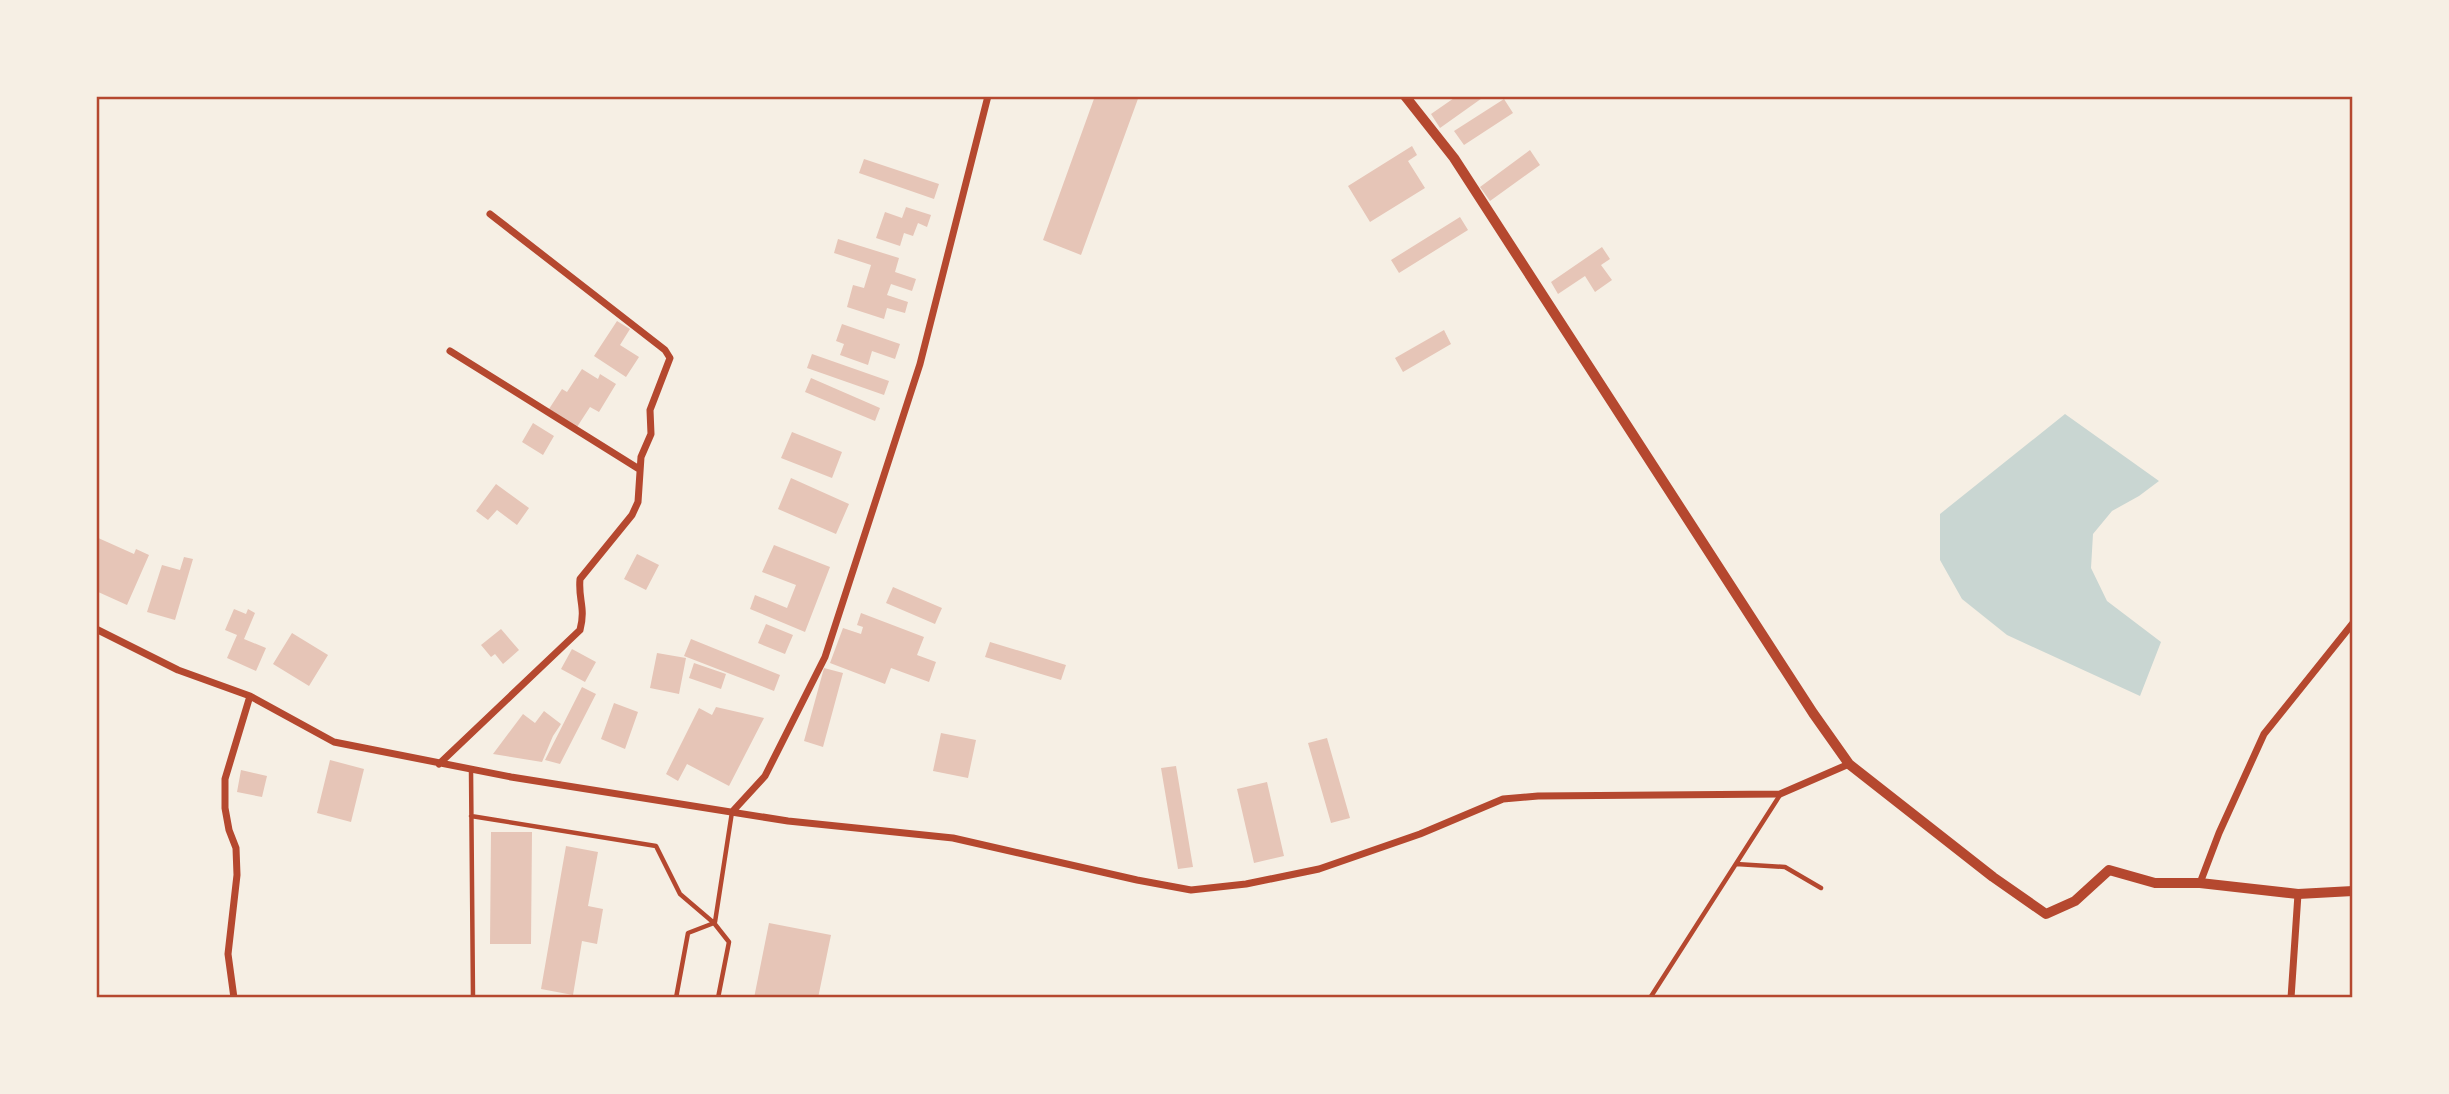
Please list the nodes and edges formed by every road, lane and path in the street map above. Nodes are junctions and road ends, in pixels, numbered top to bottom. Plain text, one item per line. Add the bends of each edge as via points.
1 (988, 96) edge
2 (1405, 96) edge
3 (490, 214) dead end
4 (450, 351) dead end
5 (639, 469) junction
6 (2353, 623) edge
7 (96, 629) edge
8 (250, 696) junction
9 (439, 764) junction
10 (1849, 764) junction
11 (471, 770) junction
12 (1780, 794) junction
13 (732, 812) junction
14 (471, 816) junction
15 (1735, 864) junction
16 (2200, 883) junction
17 (1821, 888) dead end
18 (2353, 891) edge
19 (2298, 894) junction
20 (715, 923) junction
21 (234, 998) edge
22 (473, 998) edge
23 (676, 998) edge
24 (718, 998) edge
25 (1650, 998) edge
26 (2291, 998) edge

1 - 13 street via 920,364 825,657 765,776
2 - 10 street via 1454,158
3 - 5 street via 670,358 650,410 651,434
4 - 5 street
5 - 9 street via 638,502 632,515 579,579 584,614 580,630
6 - 16 street via 2263,734
7 - 8 street via 178,670
8 - 9 street via 334,742
8 - 21 street via 225,779 225,808 236,848 228,954
9 - 11 street
10 - 12 street
10 - 16 street via 2046,914 2075,901 2109,870 2155,883
11 - 13 street
11 - 14 lane
12 - 13 street via 1503,799 1320,869 1191,890 953,838
12 - 15 lane
13 - 20 lane
14 - 20 lane via 656,846 680,894
14 - 22 lane
15 - 17 lane via 1784,867
15 - 25 lane
16 - 19 street
18 - 19 street
19 - 26 street
20 - 23 lane via 688,933
20 - 24 lane via 729,942

